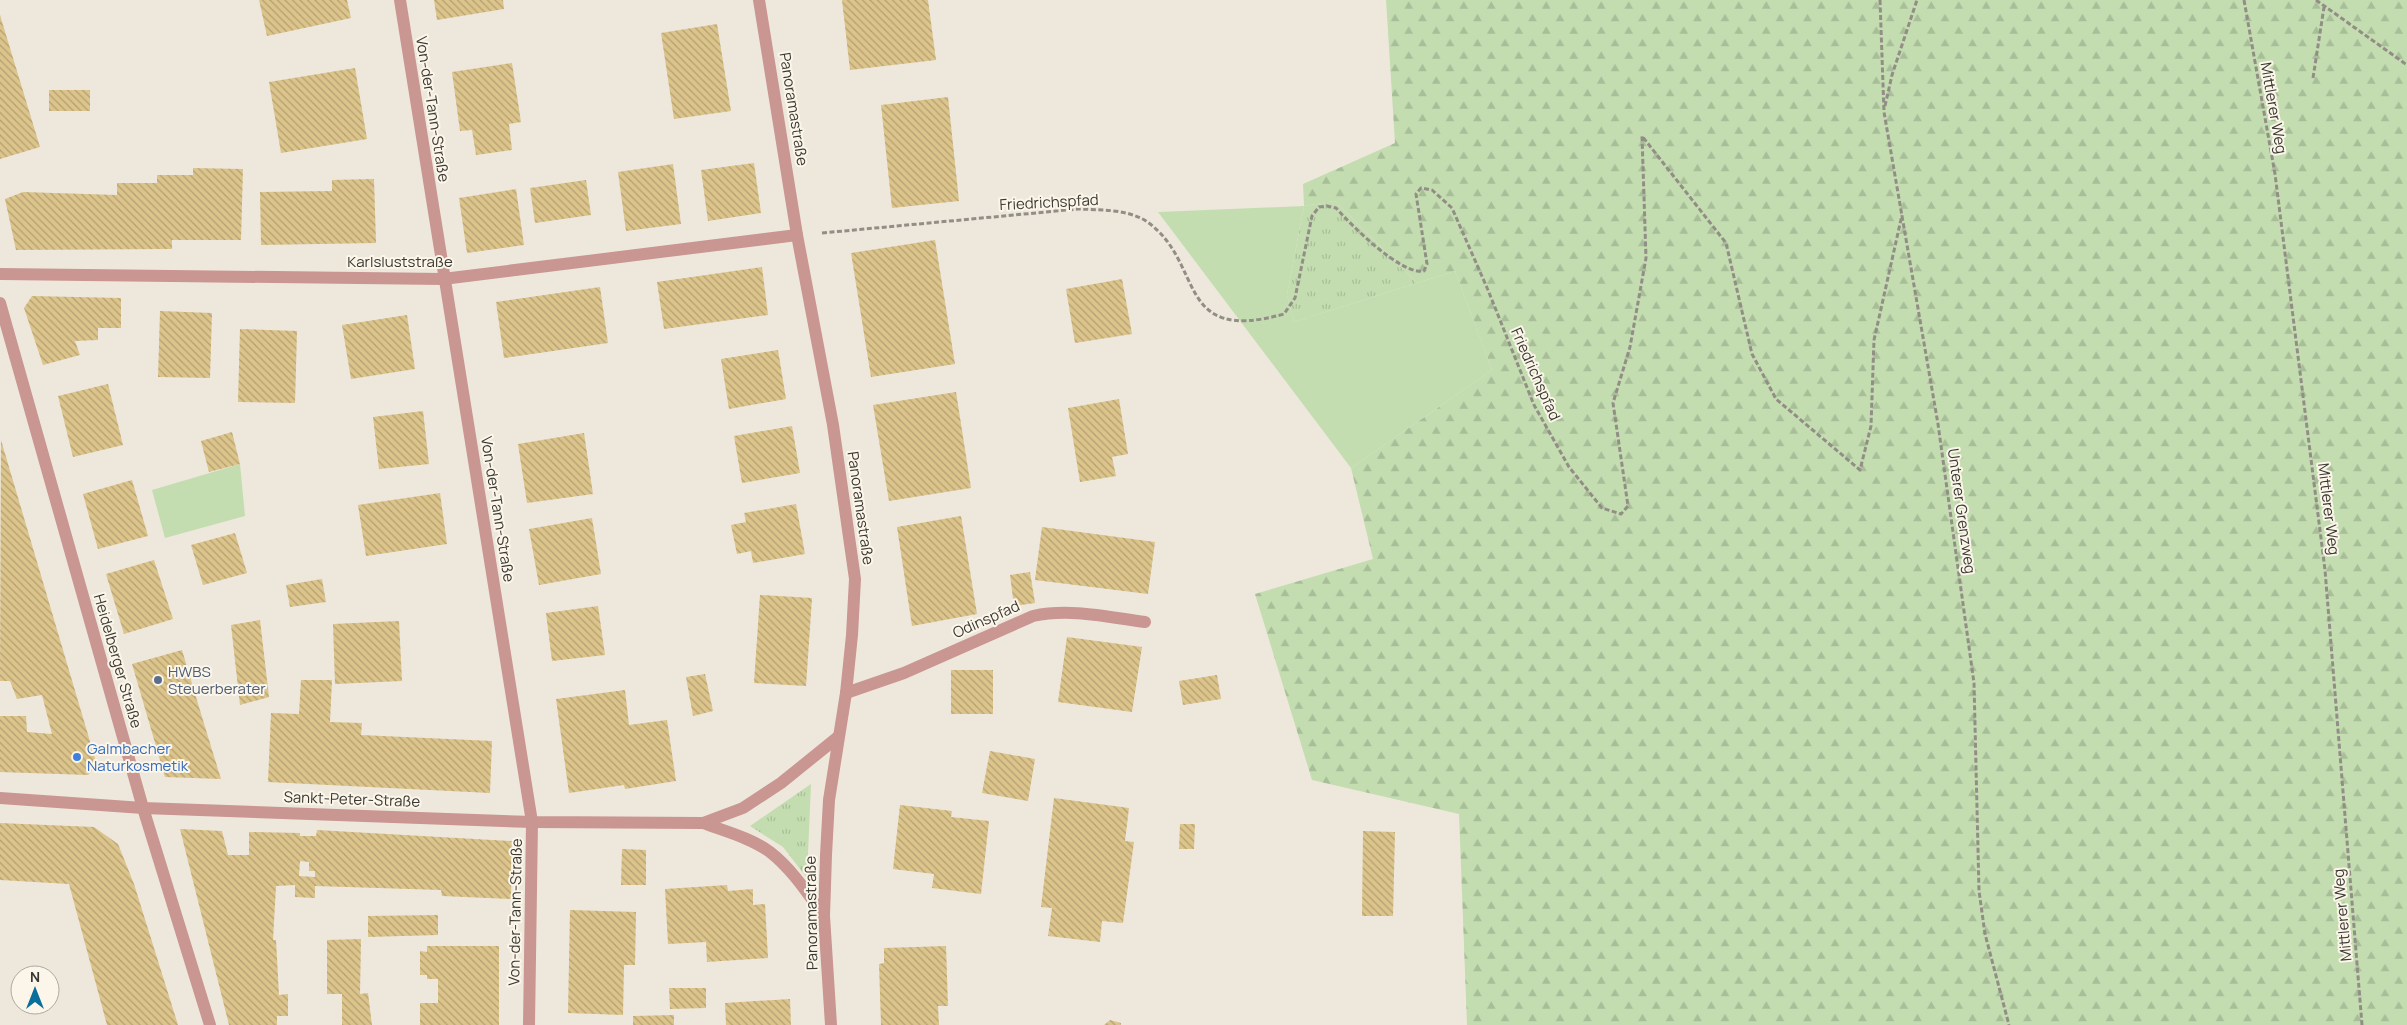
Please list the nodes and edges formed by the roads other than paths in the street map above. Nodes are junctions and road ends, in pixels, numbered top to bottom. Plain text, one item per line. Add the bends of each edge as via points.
1 (400, 0) edge
2 (759, 0) edge
3 (797, 236) junction
4 (0, 274) edge
5 (443, 278) junction
6 (0, 303) edge
7 (1145, 622) dead end
8 (846, 693) junction
9 (838, 737) junction
10 (0, 798) edge
11 (143, 808) junction
12 (532, 822) junction
13 (703, 823) junction
14 (824, 916) junction
15 (210, 1025) edge
16 (529, 1025) edge
17 (831, 1025) edge

1 - 5 street, Von-der-Tann-Straße
2 - 3 street, Panoramastraße
3 - 5 street, Karlsluststraße
3 - 8 street, Panoramastraße via 833,425 855,579
4 - 5 street, Karlsluststraße
5 - 12 street, Von-der-Tann-Straße
6 - 11 street, Heidelberger Straße
7 - 8 street, Odinspfad via 1071,612 1033,616 904,672
8 - 9 street, Panoramastraße
9 - 13 street, Sankt-Peter-Straße via 751,803
9 - 14 street, Panoramastraße via 829,800
10 - 11 street, Sankt-Peter-Straße
11 - 12 street, Sankt-Peter-Straße
11 - 15 street, Heidelberger Straße
12 - 13 street, Sankt-Peter-Straße
12 - 16 street, Von-der-Tann-Straße
13 - 14 street, Sankt-Peter-Straße via 769,851 794,876
14 - 17 street, Panoramastraße

